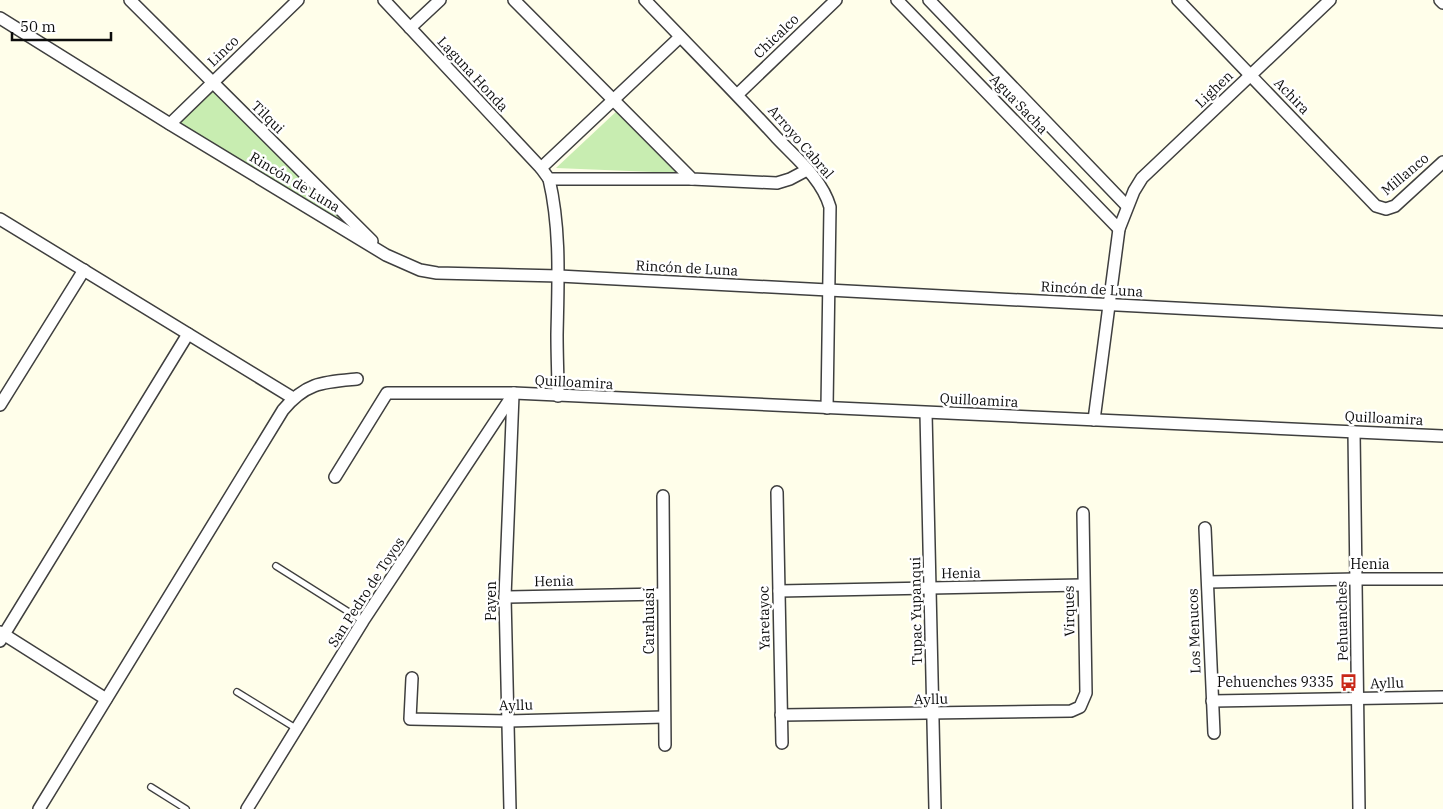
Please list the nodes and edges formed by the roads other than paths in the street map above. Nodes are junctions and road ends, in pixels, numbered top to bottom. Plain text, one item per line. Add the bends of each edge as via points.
1 (130, 0) edge
2 (298, 0) edge
3 (384, 0) edge
4 (440, 0) edge
5 (514, 0) edge
6 (645, 0) edge
7 (836, 0) edge
8 (897, 0) edge
9 (929, 0) edge
10 (1178, 0) edge
11 (1330, 0) edge
12 (1440, 0) edge
13 (1443, 3) edge
14 (0, 18) edge
15 (410, 28) junction
16 (680, 37) junction
17 (1251, 75) junction
18 (212, 83) junction
19 (738, 94) junction
20 (613, 100) junction
21 (170, 124) junction
22 (1443, 162) edge
23 (541, 168) junction
24 (806, 170) junction
25 (549, 179) junction
26 (692, 179) junction
27 (1128, 206) junction
28 (1386, 209) joint
29 (0, 219) edge
30 (1119, 229) junction
31 (386, 255) junction
32 (84, 270) junction
33 (559, 276) junction
34 (829, 290) junction
35 (1110, 305) junction
36 (1443, 322) edge
37 (188, 334) junction
38 (358, 379) dead end
39 (514, 393) junction
40 (558, 396) junction
41 (2, 398) edge
42 (293, 398) junction
43 (827, 408) junction
44 (926, 413) junction
45 (1094, 420) junction
46 (1354, 432) junction
47 (1443, 436) edge
48 (335, 478) dead end
49 (777, 492) dead end
50 (663, 496) dead end
51 (1082, 513) dead end
52 (1205, 528) dead end
53 (276, 566) dead end
54 (1356, 579) junction
55 (1443, 579) edge
56 (1208, 582) junction
57 (1084, 585) junction
58 (930, 588) junction
59 (779, 591) junction
60 (664, 594) junction
61 (505, 597) junction
62 (363, 621) junction
63 (1, 636) edge
64 (412, 678) dead end
65 (237, 692) dead end
66 (1443, 696) edge
67 (106, 699) junction
68 (1358, 699) junction
69 (1212, 701) junction
70 (1080, 707) joint
71 (933, 714) junction
72 (781, 715) junction
73 (664, 717) junction
74 (508, 721) junction
75 (297, 728) junction
76 (1214, 733) dead end
77 (782, 743) dead end
78 (664, 745) dead end
79 (151, 787) dead end
80 (39, 809) edge
81 (186, 809) edge
82 (247, 809) edge
83 (510, 809) edge
84 (936, 809) edge
85 (1359, 809) edge

1 - 18 street, Tilqui
2 - 18 street, Linco
3 - 15 street, Laguna Honda
4 - 15 street
5 - 20 street
6 - 16 street, Arroyo Cabral
7 - 19 street, Chicalco
8 - 30 street, Agua Sacha
9 - 27 street, Agua Sacha
10 - 17 street, Achira
11 - 17 street, Lighen
12 - 13 street
14 - 21 street, Rincón de Luna
15 - 23 street, Laguna Honda
16 - 19 street, Arroyo Cabral
16 - 20 street
17 - 27 street, Lighen via 1142,178
17 - 28 street, Achira via 1376,206
18 - 21 street, Linco
18 - 31 street, Tilqui
19 - 24 street, Arroyo Cabral
20 - 23 street
20 - 26 street
21 - 31 street, Rincón de Luna
22 - 28 street, Millanco via 1395,206
23 - 25 street, Laguna Honda
24 - 26 street via 777,183
24 - 34 street, Arroyo Cabral via 822,188 830,207
25 - 26 street
25 - 33 street via 554,202
27 - 30 street
29 - 32 street
30 - 35 street
31 - 33 street, Rincón de Luna via 420,270 436,273
32 - 37 street
32 - 41 street
33 - 34 street, Rincón de Luna
33 - 40 street
34 - 35 street, Rincón de Luna
34 - 43 street, Arroyo Cabral
35 - 36 street, Rincón de Luna
35 - 45 street
37 - 42 street
37 - 63 street
38 - 42 street via 307,388
39 - 40 street, Quilloamira
39 - 48 street, Quilloamira via 387,393
39 - 61 street, Payen
39 - 62 street, San Pedro de Toyos
40 - 43 street, Quilloamira
42 - 67 street
43 - 44 street, Quilloamira
44 - 45 street, Quilloamira
44 - 58 street, Tupac Yupanqui
45 - 46 street, Quilloamira
46 - 47 street, Quilloamira
46 - 54 street, Pehuanches
49 - 59 street, Yaretayoc
50 - 60 street, Carahuasi
51 - 57 street, Virques
52 - 56 street, Los Menucos
53 - 62 lane
54 - 55 street, Henia
54 - 56 street, Henia
54 - 68 street, Pehuanches
56 - 69 street, Los Menucos
57 - 58 street, Henia
57 - 70 street, Virques via 1086,692
58 - 59 street, Henia
58 - 71 street, Tupac Yupanqui
59 - 72 street, Yaretayoc
60 - 61 street, Henia
60 - 73 street, Carahuasi
61 - 74 street, Payen
62 - 75 street, San Pedro de Toyos
63 - 67 street
64 - 74 street, Ayllu via 410,719
65 - 75 lane
66 - 68 street, Ayllu
67 - 80 street
68 - 69 street, Ayllu
68 - 85 street, Pehuanches
69 - 76 street, Los Menucos
70 - 71 street, Ayllu via 1071,711
71 - 72 street, Ayllu
71 - 84 street, Tupac Yupanqui
72 - 77 street, Yaretayoc
73 - 74 street, Ayllu
73 - 78 street, Carahuasi
74 - 83 street, Payen
75 - 82 street, San Pedro de Toyos
79 - 81 lane

